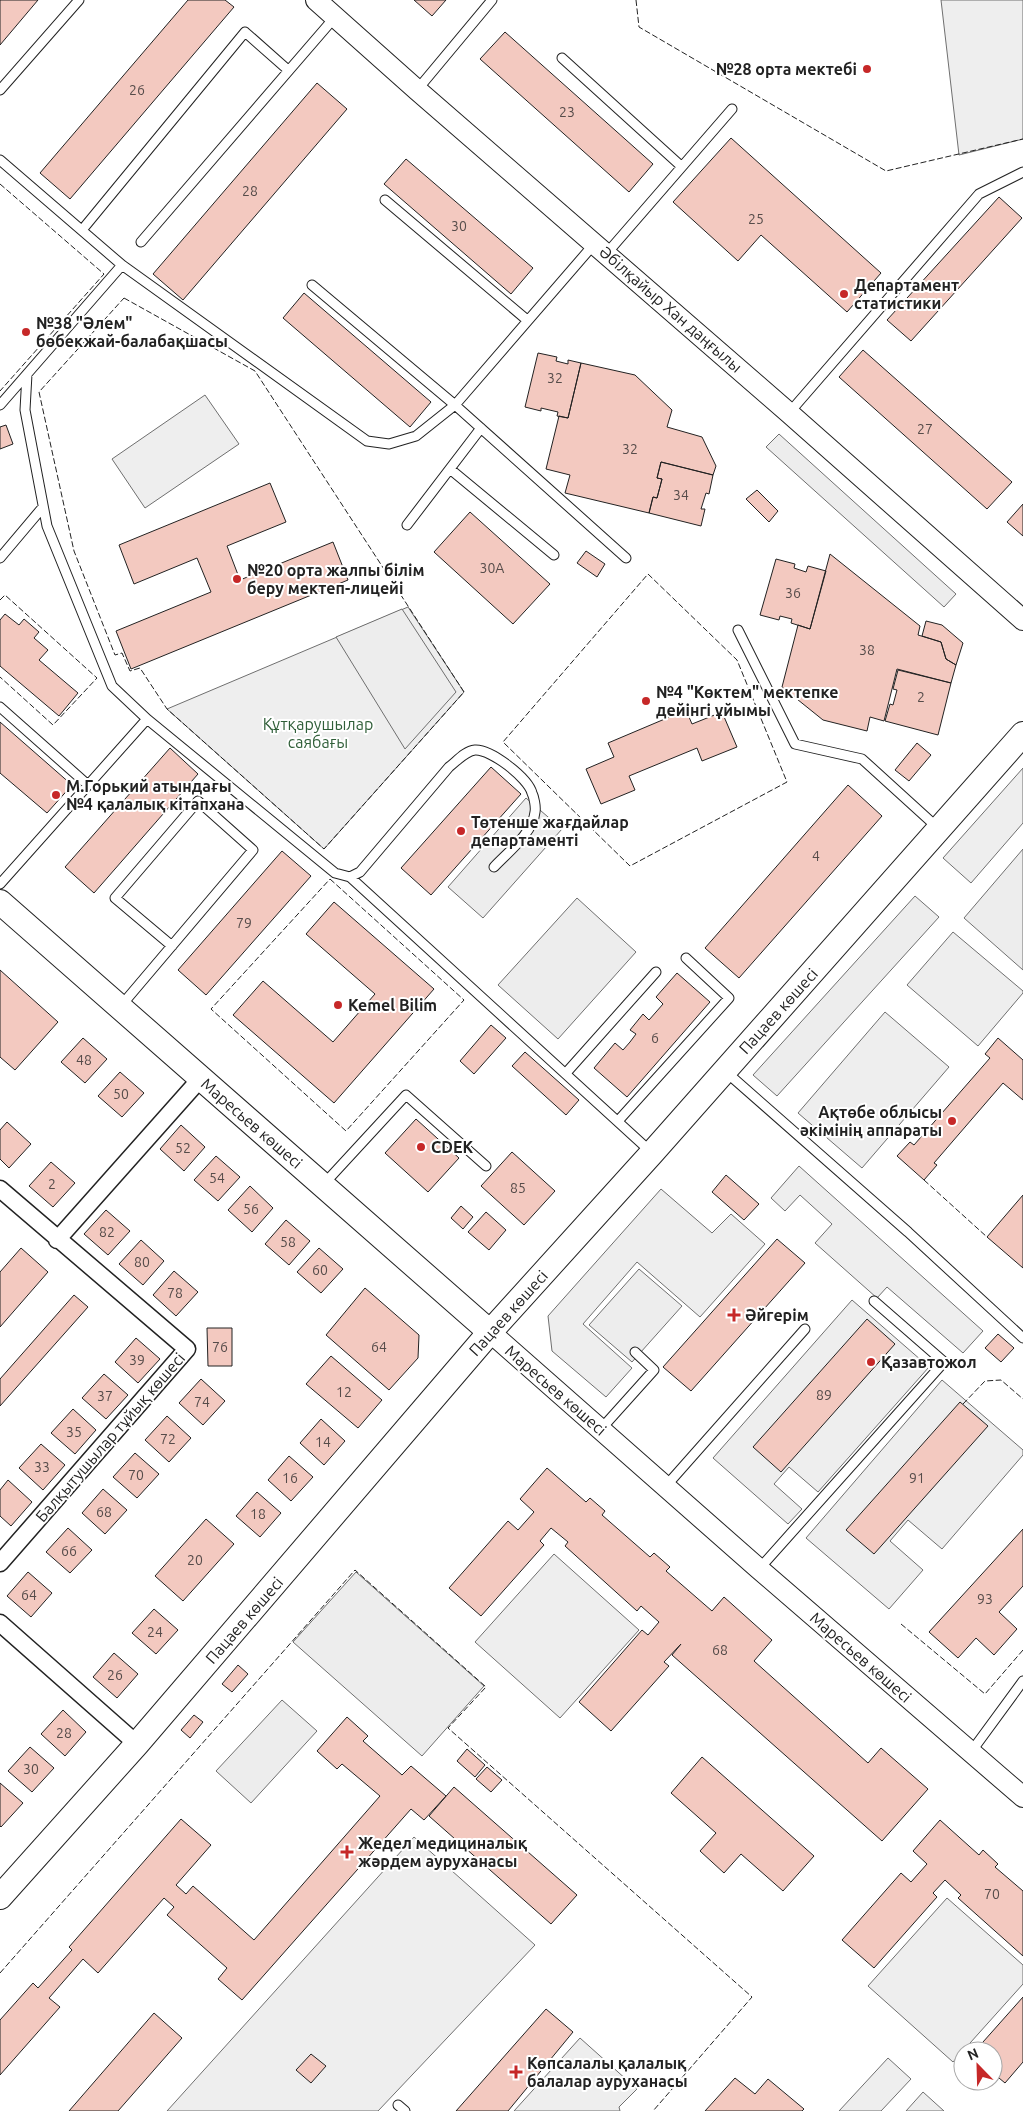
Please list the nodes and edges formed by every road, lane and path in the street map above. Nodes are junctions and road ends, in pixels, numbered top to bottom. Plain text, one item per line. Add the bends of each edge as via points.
1 (79, 0) edge
2 (316, 0) edge
3 (492, 0) edge
4 (335, 17) junction
5 (562, 58) dead end
6 (288, 70) junction
7 (0, 90) edge
8 (417, 90) junction
9 (732, 109) dead end
10 (0, 160) edge
11 (681, 166) junction
12 (1023, 172) edge
13 (385, 200) dead end
14 (82, 230) junction
15 (141, 242) dead end
16 (601, 248) junction
17 (122, 265) junction
18 (312, 285) dead end
19 (527, 320) junction
20 (28, 374) junction
21 (0, 405) edge
22 (455, 405) junction
23 (789, 412) junction
24 (481, 428) junction
25 (450, 469) junction
26 (43, 507) junction
27 (407, 525) dead end
28 (554, 555) dead end
29 (0, 558) edge
30 (626, 558) dead end
31 (1023, 620) edge
32 (738, 630) dead end
33 (0, 707) edge
34 (147, 718) junction
35 (1023, 734) edge
36 (88, 785) junction
37 (939, 829) junction
38 (494, 867) dead end
39 (350, 877) junction
40 (0, 884) edge
41 (0, 902) edge
42 (172, 946) junction
43 (686, 958) dead end
44 (656, 972) dead end
45 (120, 1007) junction
46 (725, 1071) junction
47 (566, 1074) junction
48 (201, 1078) junction
49 (618, 1121) junction
50 (652, 1153) junction
51 (486, 1166) dead end
52 (323, 1185) junction
53 (0, 1189) edge
54 (57, 1240) junction
55 (874, 1301) dead end
56 (805, 1329) dead end
57 (490, 1332) junction
58 (1023, 1338) edge
59 (635, 1352) dead end
60 (601, 1429) junction
61 (666, 1486) junction
62 (0, 1563) edge
63 (760, 1569) junction
64 (0, 1623) edge
65 (1023, 1681) edge
66 (136, 1744) junction
67 (970, 1752) junction
68 (1023, 1797) edge
69 (0, 1897) edge

1 - 7 lane
2 - 4 street, Әбілқайыр Хан даңғылы
3 - 8 lane
4 - 6 lane
4 - 8 street, Әбілқайыр Хан даңғылы
5 - 11 lane
6 - 14 lane via 245,32
6 - 15 lane
8 - 16 street, Әбілқайыр Хан даңғылы
9 - 11 lane
10 - 14 lane
11 - 16 lane
12 - 23 lane via 979,194
13 - 19 lane
14 - 17 lane
16 - 19 lane
16 - 23 street, Әбілқайыр Хан даңғылы
17 - 20 lane
17 - 22 lane via 368,441 389,444 416,436
18 - 22 lane
19 - 22 lane
20 - 21 lane
20 - 26 lane via 25,410
22 - 24 lane
23 - 31 street, Әбілқайыр Хан даңғылы
24 - 25 lane
24 - 30 lane
25 - 27 lane
25 - 28 lane
26 - 29 lane
26 - 34 lane via 47,526 112,686
32 - 37 lane via 794,744 862,760
33 - 36 lane
34 - 36 lane
34 - 39 lane via 335,873
35 - 37 main road, Пацаев көшесі
36 - 40 lane
37 - 46 main road, Пацаев көшесі
38 - 39 lane via 528,830 535,812 532,792 518,774 494,756 476,750 464,754 449,767 360,872
39 - 47 lane
41 - 45 main road, Маресьев көшесі
42 - 42 lane via 253,850 198,801 115,898
42 - 45 lane
43 - 49 lane via 729,998
44 - 47 lane
45 - 48 main road, Маресьев көшесі
46 - 50 main road, Пацаев көшесі
46 - 58 lane
47 - 49 lane
48 - 52 main road, Маресьев көшесі
48 - 54 street
49 - 50 lane
50 - 57 main road, Пацаев көшесі
51 - 52 lane via 406,1095
52 - 57 main road, Маресьев көшесі
53 - 54 street, Балқытушылар тұйық көшесі
54 - 62 street, Балқытушылар тұйық көшесі via 187,1349
55 - 63 lane via 944,1362
56 - 61 lane
57 - 60 street, Маресьев көшесі
57 - 66 main road, Пацаев көшесі
59 - 60 lane via 654,1370
60 - 61 street, Маресьев көшесі
61 - 63 street, Маресьев көшесі
63 - 67 street, Маресьев көшесі
64 - 66 street
65 - 67 lane
66 - 69 main road, Пацаев көшесі
67 - 68 street, Маресьев көшесі

